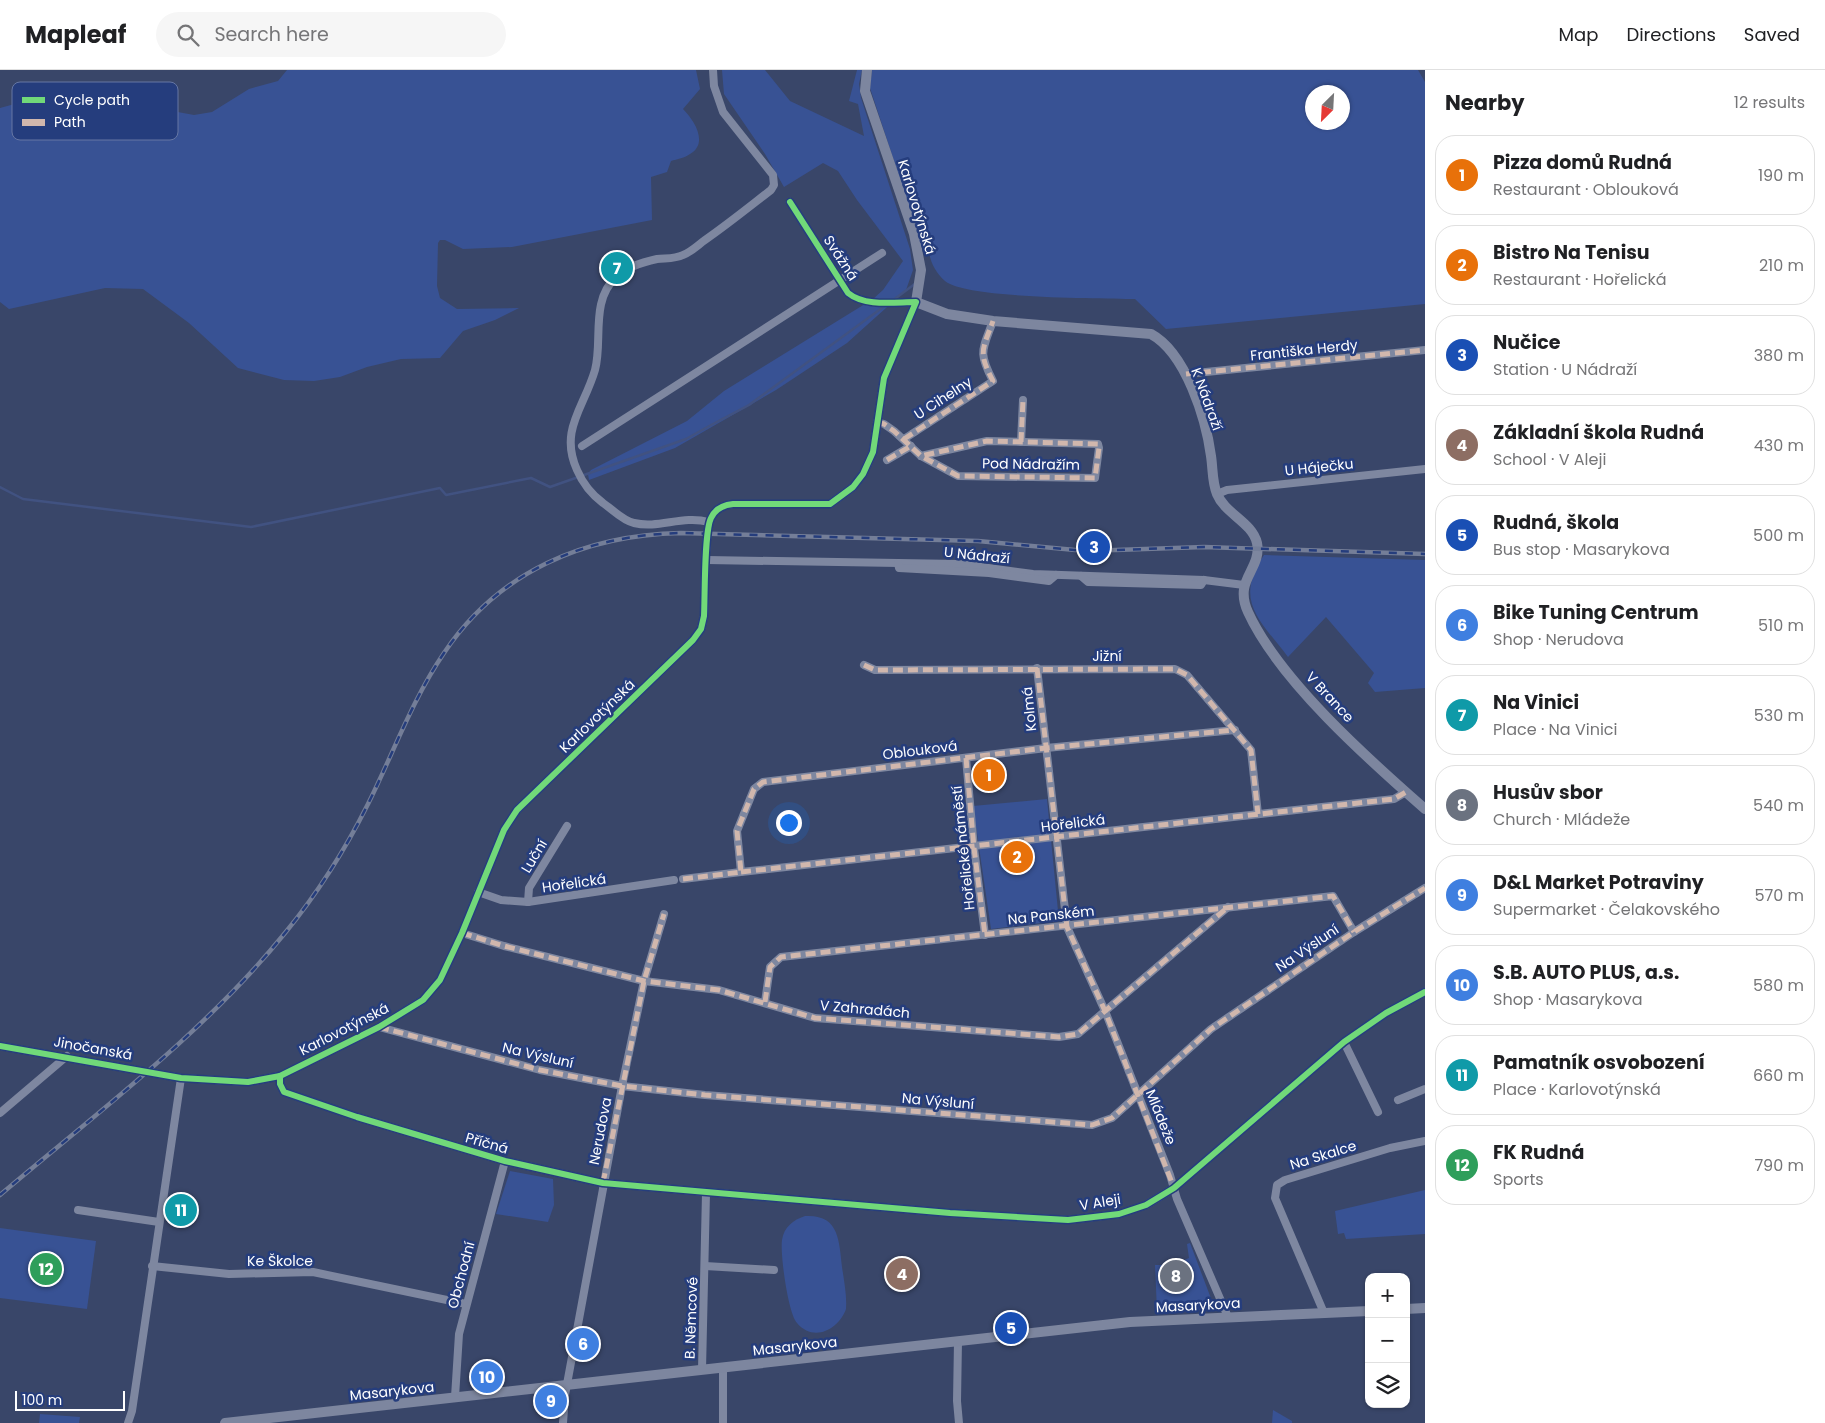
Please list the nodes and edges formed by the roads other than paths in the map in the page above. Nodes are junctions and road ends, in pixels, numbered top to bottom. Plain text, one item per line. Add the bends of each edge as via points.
1 (713, 70) edge
2 (867, 70) edge
3 (790, 202) dead end
4 (882, 253) dead end
5 (840, 280) junction
6 (916, 302) junction
7 (993, 321) junction
8 (1425, 350) edge
9 (1186, 374) junction
10 (1023, 400) dead end
11 (877, 422) junction
12 (904, 439) junction
13 (1021, 442) junction
14 (582, 446) dead end
15 (912, 446) junction
16 (921, 456) junction
17 (887, 460) dead end
18 (1425, 469) edge
19 (1216, 494) junction
20 (709, 522) junction
21 (706, 560) junction
22 (1244, 585) junction
23 (864, 665) dead end
24 (1037, 668) junction
25 (1235, 730) junction
26 (1046, 748) junction
27 (966, 758) junction
28 (1406, 792) junction
29 (1425, 809) edge
30 (1258, 814) junction
31 (567, 826) dead end
32 (1057, 837) junction
33 (974, 848) junction
34 (741, 872) junction
35 (684, 879) dead end
36 (674, 880) dead end
37 (1425, 888) edge
38 (478, 892) junction
39 (528, 902) junction
40 (1228, 907) junction
41 (664, 914) dead end
42 (1067, 927) junction
43 (1354, 932) junction
44 (462, 933) junction
45 (985, 935) junction
46 (644, 981) junction
47 (1425, 992) edge
48 (766, 1002) junction
49 (1105, 1011) junction
50 (380, 1027) junction
51 (1344, 1042) junction
52 (0, 1046) edge
53 (67, 1056) junction
54 (280, 1076) junction
55 (181, 1078) junction
56 (622, 1086) junction
57 (1425, 1089) edge
58 (1138, 1095) junction
59 (1398, 1100) dead end
60 (1378, 1112) dead end
61 (0, 1113) edge
62 (1425, 1141) edge
63 (505, 1161) junction
64 (603, 1183) junction
65 (1174, 1188) junction
66 (706, 1193) junction
67 (78, 1210) dead end
68 (159, 1222) junction
69 (152, 1266) junction
70 (705, 1266) junction
71 (774, 1270) dead end
72 (466, 1304) junction
73 (1425, 1308) edge
74 (1410, 1309) edge
75 (1365, 1311) edge
76 (1324, 1313) junction
77 (1228, 1317) junction
78 (958, 1341) junction
79 (723, 1368) junction
80 (702, 1370) junction
81 (568, 1385) junction
82 (455, 1397) junction
83 (132, 1411) junction
84 (309, 1418) edge
85 (128, 1423) edge
86 (135, 1423) edge
87 (224, 1423) edge
88 (563, 1423) edge
89 (723, 1423) edge
90 (959, 1423) edge

1 - 20 street via 714,86 723,112 773,175 774,184 735,219 684,255 626,268 614,279 602,302 595,369 570,441 570,451 583,482 595,497 627,520 644,524 682,519
2 - 6 main road, Karlovotýnská via 865,91 914,234 921,270
3 - 5 street, Svážná
4 - 5 street, Svážná
5 - 6 street, Svážná via 848,293 863,301
5 - 14 street, Svážná
6 - 7 main road, K Nádraží via 947,314
6 - 11 street, Karlovotýnská via 884,378
7 - 9 main road, K Nádraží via 1151,334 1168,347
7 - 12 street, U Cihelny via 982,350 983,361 993,381
8 - 9 street, Františka Herdy
9 - 19 main road, K Nádraží via 1208,437
10 - 13 street, Pod Nádražím
11 - 12 street, Pod Nádražím
11 - 20 street, Karlovotýnská via 873,452 863,474 842,497 830,504 816,506 728,505 718,510
12 - 15 street, Pod Nádražím
13 - 16 street, Pod Nádražím via 987,441
13 - 16 street, Pod Nádražím via 1098,444 1095,478 958,476
15 - 16 street, Pod Nádražím
15 - 17 street
18 - 19 street, U Háječku via 1227,490
19 - 22 main road via 1256,540 1256,556
20 - 21 street, Karlovotýnská
21 - 22 street, U Nádraží via 960,564 1056,575 1204,580
21 - 38 street, Karlovotýnská via 704,616 693,640 517,810 504,830
22 - 28 main road, V Brance via 1248,610 1273,653 1335,723
23 - 24 street, Jižní via 875,670
24 - 25 street, Jižní via 1175,669 1187,675
24 - 26 street, Kolmá
25 - 26 street, Oblouková
25 - 30 street, Jižní via 1251,750
26 - 27 street, Oblouková
26 - 32 street
27 - 33 street, Hořelické náměstí
27 - 34 street, Oblouková via 762,782 754,789 737,831
28 - 29 main road, V Brance
28 - 30 street, Hořelická via 1394,799
30 - 32 street, Hořelická
31 - 39 street, Luční via 529,888
32 - 33 street, Hořelická
32 - 42 street
33 - 34 street, Hořelická
33 - 45 street, Hořelické náměstí
34 - 35 street
36 - 39 street, Hořelická
37 - 43 street, Na Výsluní
38 - 39 street, Hořelická via 501,900
38 - 44 street, Karlovotýnská
40 - 42 street, Na Panském
40 - 43 street, Na Panském via 1333,896
40 - 49 street, V Zahradách
41 - 46 street, Nerudova
42 - 45 street, Na Panském
42 - 49 street, Mládeže
43 - 58 street, Na Výsluní via 1211,1030
44 - 46 street, V Zahradách
44 - 50 street, Karlovotýnská via 440,980 423,1000
45 - 48 street, Na Panském via 781,957 770,967
46 - 48 street, V Zahradách via 719,990
46 - 56 street, Nerudova
47 - 51 street, V Aleji via 1386,1013
48 - 49 street, V Zahradách via 815,1018 1059,1037 1078,1034
49 - 58 street, Mládeže
50 - 54 street, Karlovotýnská
50 - 56 street, Na Výsluní via 540,1070
51 - 60 street
51 - 65 street, V Aleji
52 - 53 street, Jinočanská
53 - 55 street, Jinočanská
53 - 61 street
54 - 55 street, Karlovotýnská via 248,1082
54 - 63 street, Příčná via 284,1092
55 - 68 street
56 - 58 street, Na Výsluní via 1092,1125 1112,1118
56 - 64 street, Nerudova
57 - 59 street
58 - 65 street, Mládeže
62 - 76 street, Na Skalce via 1390,1148 1277,1185 1275,1198
63 - 64 street, Příčná
63 - 72 street, Obchodní
64 - 66 street, Příčná
64 - 81 street, Nerudova
65 - 66 street, V Aleji via 1146,1205 1119,1214 1068,1220
65 - 77 street, Mládeže
66 - 70 street, B. Němcové
67 - 68 street
68 - 69 street
69 - 72 street, Ke Školce via 229,1274 313,1272
69 - 83 street
70 - 71 street, B. Němcové
70 - 80 street, B. Němcové
72 - 82 street, Obchodní via 459,1334
73 - 74 main road
75 - 76 main road, Masarykova
76 - 77 main road, Masarykova
77 - 78 main road, Masarykova via 1130,1322
78 - 79 main road, Masarykova
78 - 90 street
79 - 80 main road, Masarykova
79 - 89 street
80 - 81 main road, Masarykova
81 - 82 main road, Masarykova
81 - 88 street, Nerudova
82 - 84 main road, Masarykova
83 - 85 street
83 - 86 street
84 - 87 main road, Masarykova

